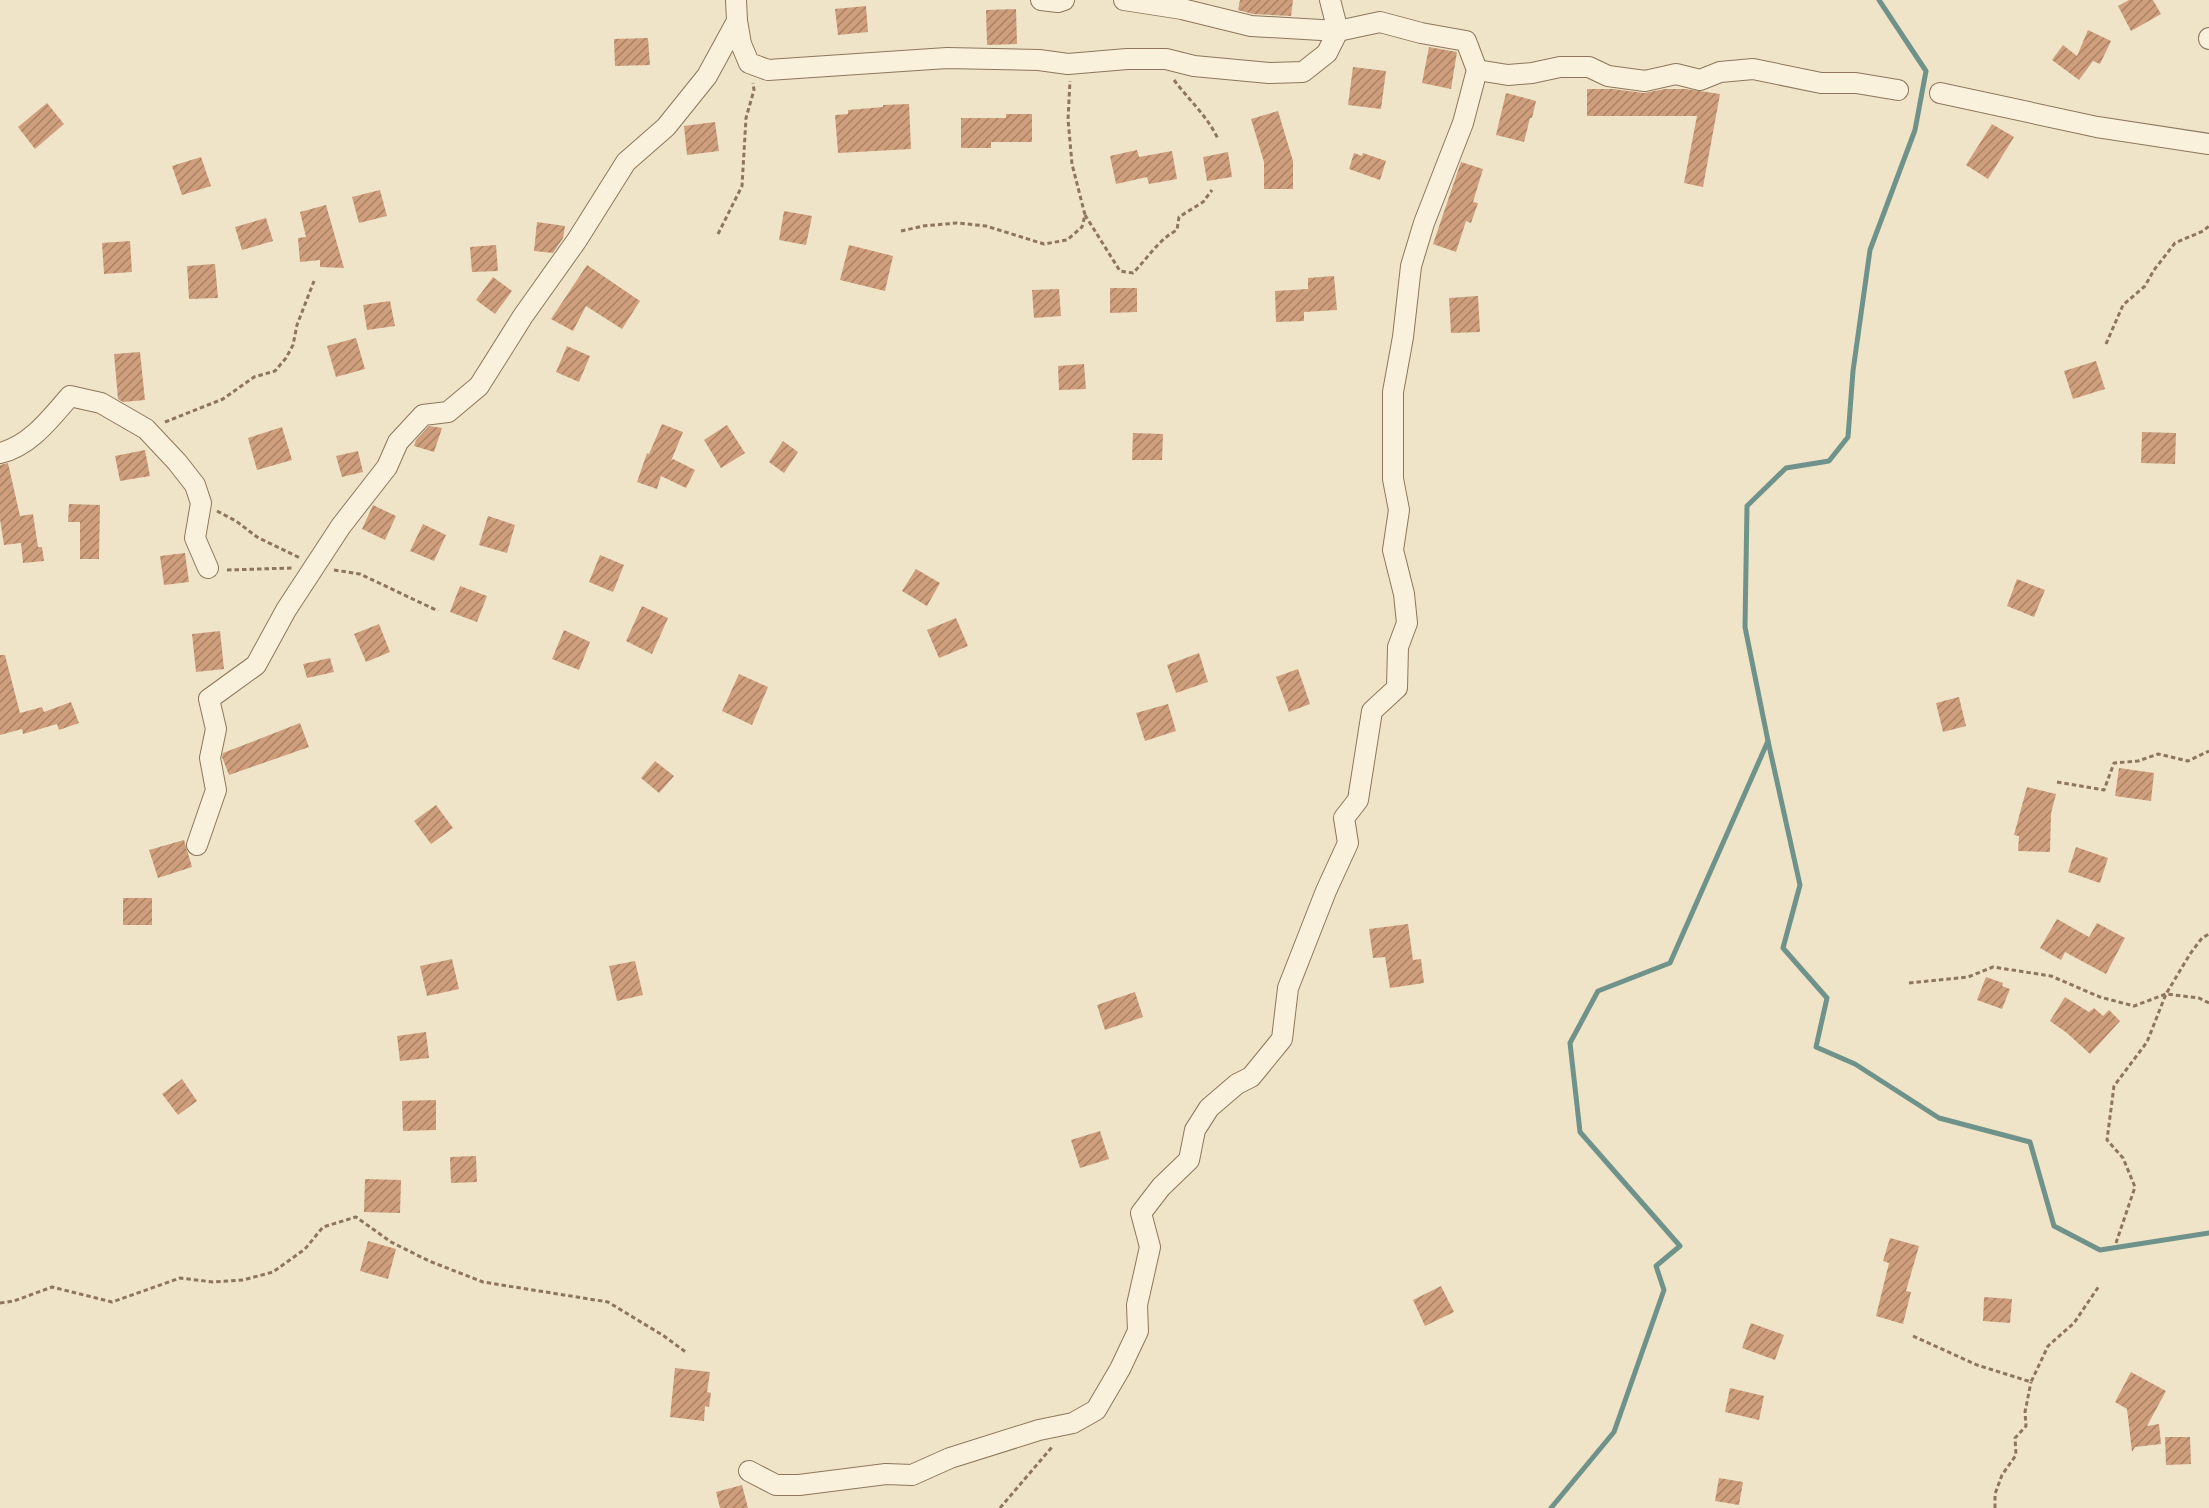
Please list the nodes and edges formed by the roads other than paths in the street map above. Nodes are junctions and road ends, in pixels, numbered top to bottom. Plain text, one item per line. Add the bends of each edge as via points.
1 (736, 0) edge
2 (1041, 0) edge
3 (1064, 0) edge
4 (1124, 0) edge
5 (1330, 0) edge
6 (737, 21) junction
7 (1338, 31) junction
8 (1477, 69) junction
9 (1898, 90) dead end
10 (1940, 93) dead end
11 (2209, 144) edge
12 (0, 453) edge
13 (208, 568) dead end
14 (197, 845) dead end
15 (749, 1471) dead end

1 - 6 street
2 - 3 street
4 - 7 street via 1251,26
5 - 7 street
6 - 7 street via 749,63 768,69 947,58 1068,64 1166,59 1194,66 1303,72 1327,53
6 - 14 street via 707,76 666,127 626,162 479,386 448,412 423,415 398,442 387,467 341,526 286,610 256,665 209,699 216,729 210,758 216,790
7 - 8 street via 1380,22 1466,40
8 - 9 street via 1508,75 1589,67 1608,76 1645,81 1676,74 1700,80 1720,72 1753,69 1821,82
8 - 15 street via 1411,266 1393,392 1393,479 1399,510 1393,549 1407,623 1398,647 1397,688 1372,711 1358,800 1344,818 1348,843 1288,988 1282,1039 1251,1077 1209,1108 1195,1130 1189,1160 1141,1213 1150,1247 1137,1305 1138,1331 1120,1369 1096,1410 1073,1423 950,1458 912,1475 776,1485
10 - 11 street via 2097,127
12 - 13 street via 10,451 38,432 70,396 101,403 146,429 195,485 201,503 195,538

